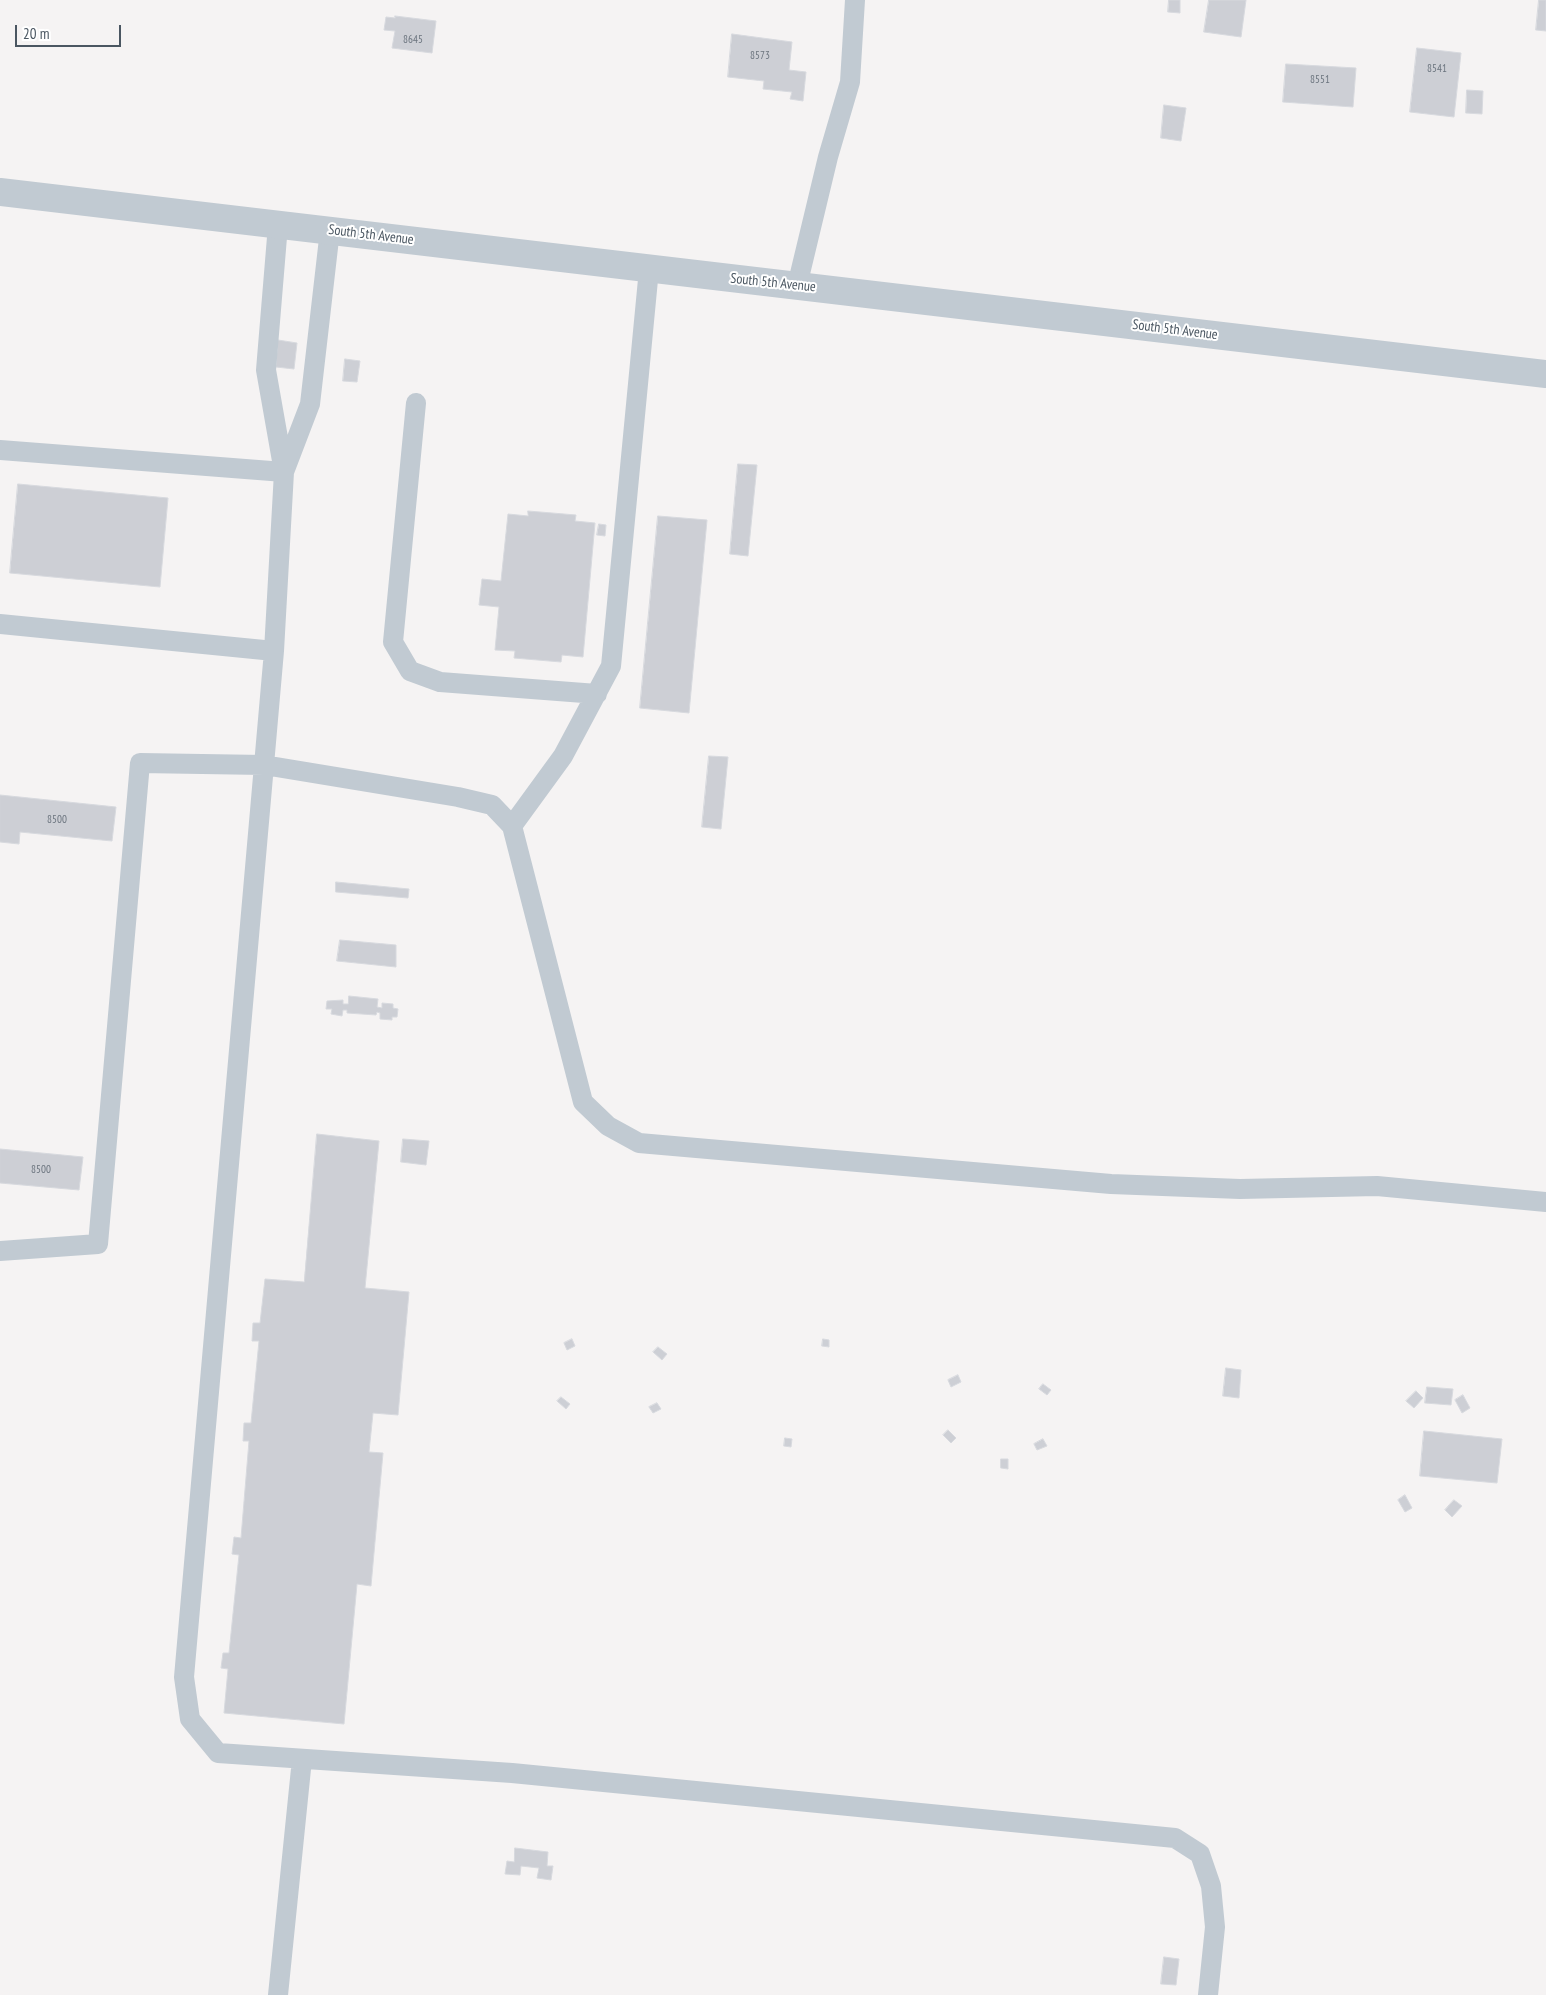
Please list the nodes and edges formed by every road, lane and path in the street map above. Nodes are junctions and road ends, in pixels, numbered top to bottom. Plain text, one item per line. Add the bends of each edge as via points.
1 (855, 0) edge
2 (0, 192) edge
3 (278, 225) junction
4 (330, 230) junction
5 (649, 269) junction
6 (798, 286) junction
7 (1546, 374) edge
8 (416, 403) dead end
9 (0, 450) edge
10 (284, 472) junction
11 (0, 624) edge
12 (274, 651) junction
13 (597, 694) junction
14 (264, 765) junction
15 (512, 826) junction
16 (1546, 1202) edge
17 (0, 1252) edge
18 (302, 1759) junction
19 (278, 1995) edge
20 (1208, 1995) edge

1 - 6 lane via 850,82 828,157
2 - 3 street, South 5th Avenue
3 - 4 street, South 5th Avenue
3 - 10 lane via 266,370
4 - 5 street, South 5th Avenue
4 - 10 lane via 310,404
5 - 6 street, South 5th Avenue
5 - 13 lane via 611,666
6 - 7 street, South 5th Avenue
8 - 13 lane via 393,642 410,671 440,682
9 - 10 lane
10 - 12 lane
11 - 12 lane
12 - 14 lane
13 - 15 lane via 563,756
14 - 15 lane via 492,805
14 - 17 lane via 140,763 98,1244
14 - 18 lane via 184,1677 190,1719 218,1753
15 - 16 lane via 584,1102 608,1126 639,1143 1112,1184 1240,1189 1377,1186
18 - 19 lane
18 - 20 lane via 512,1773 1175,1838 1200,1854 1211,1886 1215,1926

